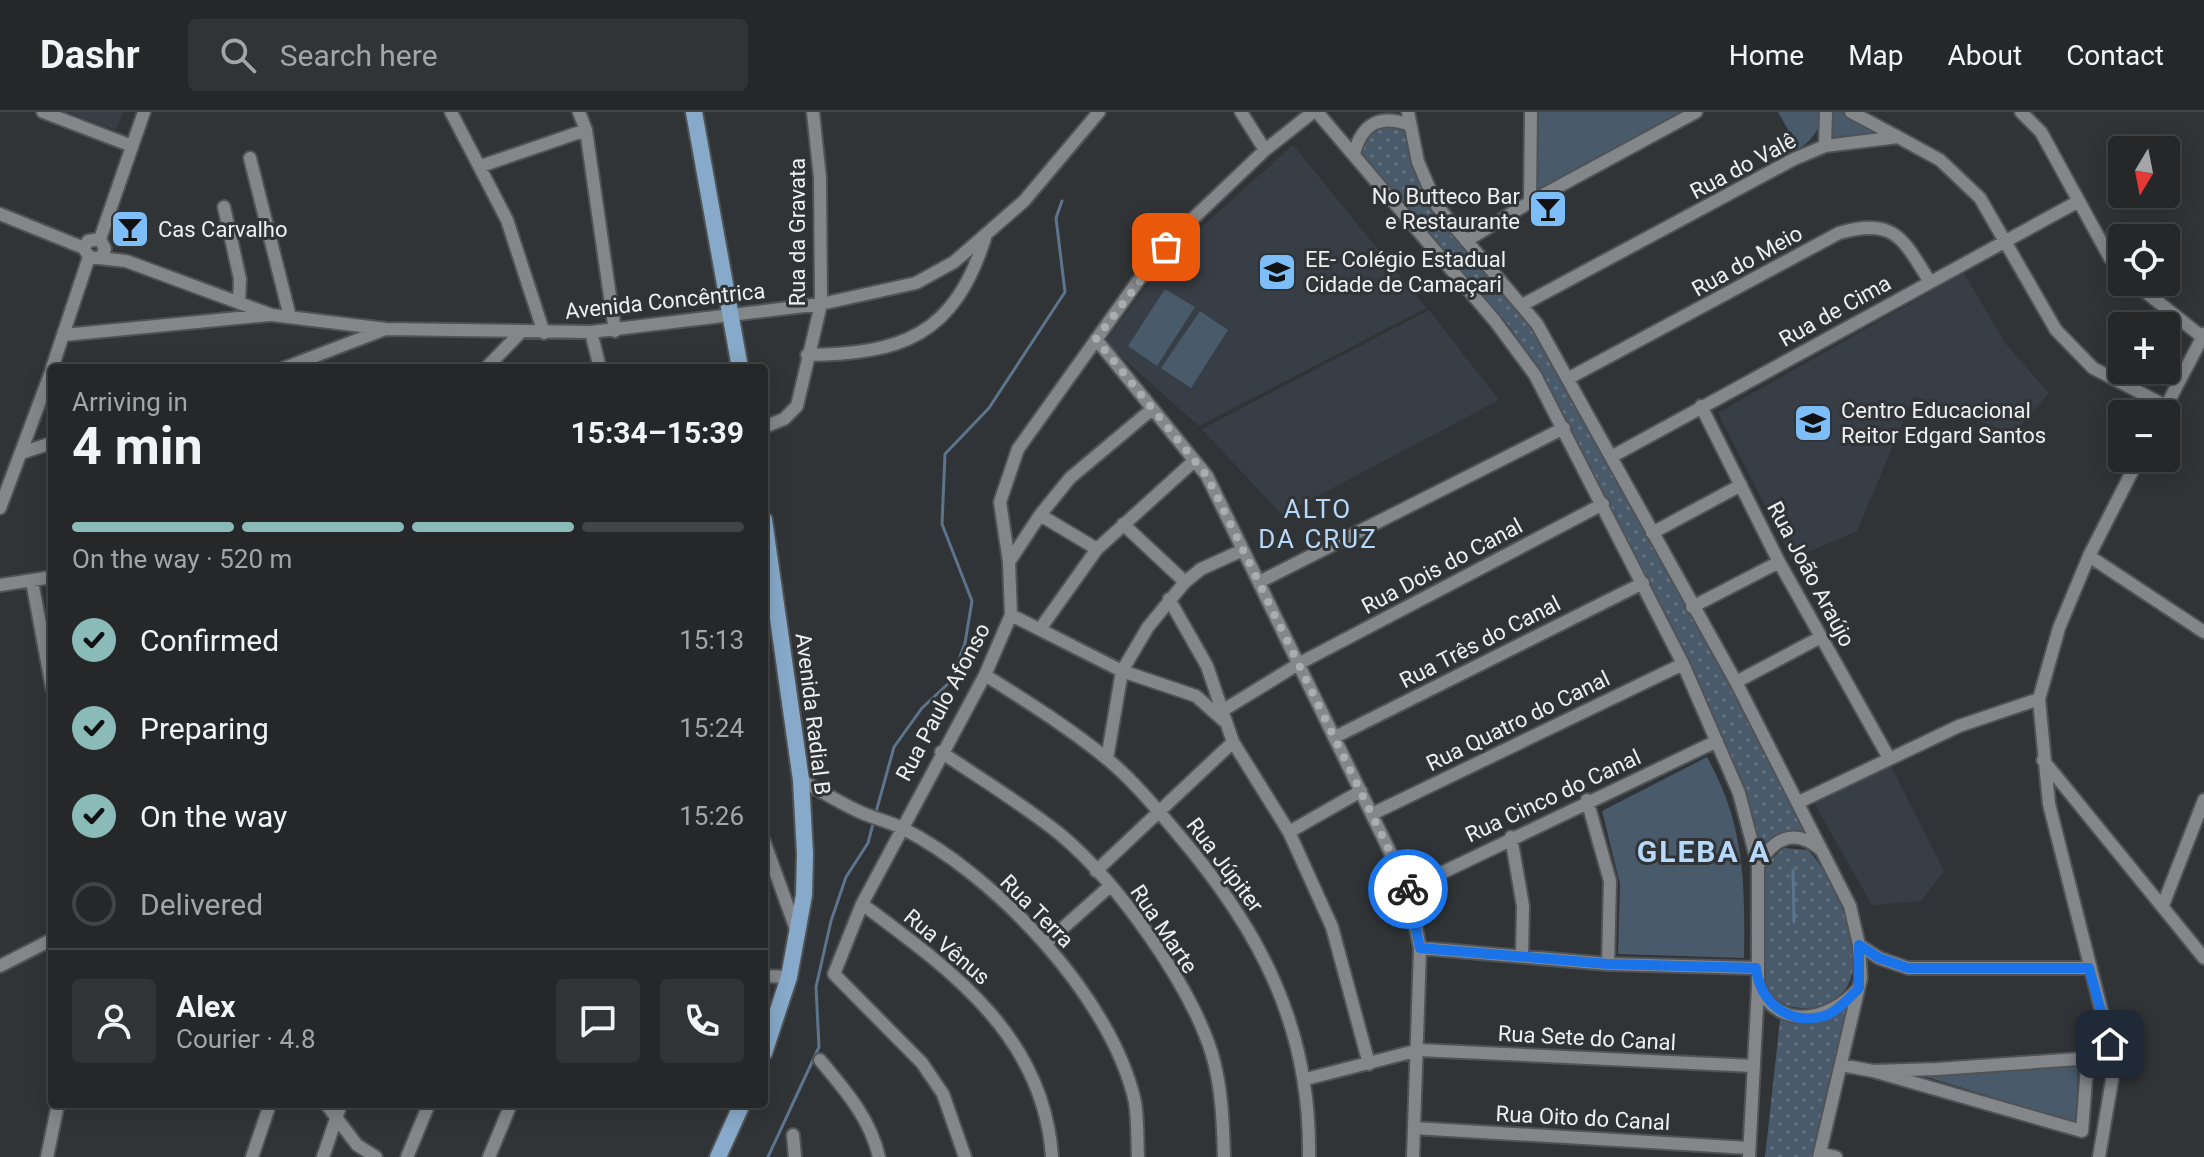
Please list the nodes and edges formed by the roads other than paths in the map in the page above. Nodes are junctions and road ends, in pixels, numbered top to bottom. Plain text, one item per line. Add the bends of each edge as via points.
1 (43, 112) edge
2 (144, 112) edge
3 (451, 112) edge
4 (579, 112) edge
5 (694, 112) edge
6 (813, 112) edge
7 (1099, 112) edge
8 (1241, 112) edge
9 (1315, 112) edge
10 (1531, 112) edge
11 (1696, 112) edge
12 (1826, 112) edge
13 (1851, 112) edge
14 (2021, 112) edge
15 (1409, 118) edge
16 (586, 130) junction
17 (1359, 136) junction
18 (1898, 137) junction
19 (1340, 138) junction
20 (132, 146) junction
21 (1825, 146) junction
22 (1265, 150) junction
23 (1354, 154) junction
24 (250, 158) dead end
25 (481, 166) junction
26 (2079, 201) junction
27 (1530, 202) junction
28 (224, 207) dead end
29 (0, 214) edge
30 (985, 238) junction
31 (2005, 239) junction
32 (1466, 241) junction
33 (95, 248) junction
34 (2108, 254) edge
35 (1930, 282) junction
36 (2151, 296) edge
37 (239, 303) junction
38 (821, 304) junction
39 (1524, 304) junction
40 (731, 313) junction
41 (272, 315) junction
42 (290, 317) junction
43 (386, 329) junction
44 (615, 331) junction
45 (591, 332) junction
46 (520, 333) junction
47 (544, 333) junction
48 (64, 335) junction
49 (2202, 335) edge
50 (1096, 339) junction
51 (807, 355) junction
52 (53, 364) edge
53 (294, 364) edge
54 (490, 364) edge
55 (599, 364) edge
56 (739, 364) edge
57 (1569, 378) junction
58 (48, 379) edge
59 (2147, 400) edge
60 (2169, 400) edge
61 (1701, 406) junction
62 (1151, 410) junction
63 (768, 425) edge
64 (1564, 428) junction
65 (48, 444) edge
66 (21, 453) junction
67 (1611, 457) junction
68 (1194, 461) junction
69 (0, 464) edge
70 (14, 470) junction
71 (2132, 472) edge
72 (1741, 485) junction
73 (1603, 504) junction
74 (0, 508) edge
75 (1040, 515) junction
76 (1123, 524) junction
77 (1652, 533) junction
78 (768, 548) edge
79 (1097, 549) junction
80 (1243, 550) junction
81 (2089, 556) junction
82 (1009, 562) junction
83 (1779, 562) junction
84 (48, 578) edge
85 (32, 581) junction
86 (1185, 582) junction
87 (1259, 582) junction
88 (1643, 583) junction
89 (0, 585) edge
90 (1169, 599) junction
91 (1692, 607) junction
92 (1011, 615) junction
93 (1040, 629) junction
94 (2204, 632) edge
95 (1821, 637) junction
96 (1300, 663) junction
97 (1683, 664) junction
98 (48, 667) edge
99 (1122, 671) junction
100 (985, 675) junction
101 (1736, 682) junction
102 (2039, 699) junction
103 (1221, 716) junction
104 (1335, 737) junction
105 (1717, 741) junction
106 (1233, 742) junction
107 (941, 752) junction
108 (1889, 758) junction
109 (1107, 759) junction
110 (2043, 760) junction
111 (801, 780) junction
112 (1361, 791) junction
113 (1587, 800) junction
114 (2204, 800) edge
115 (1799, 802) junction
116 (1160, 812) junction
117 (1372, 814) junction
118 (900, 827) junction
119 (1289, 832) junction
120 (1511, 837) junction
121 (768, 852) edge
122 (1825, 853) junction
123 (1758, 865) junction
124 (1096, 871) junction
125 (1110, 886) junction
126 (781, 887) junction
127 (1408, 889) junction
128 (804, 895) junction
129 (862, 904) junction
130 (2163, 905) junction
131 (797, 934) junction
132 (48, 942) edge
133 (1045, 944) junction
134 (1859, 945) junction
135 (1420, 948) junction
136 (1522, 955) junction
137 (2204, 958) edge
138 (1608, 964) junction
139 (0, 966) edge
140 (1756, 968) junction
141 (2089, 968) junction
142 (768, 976) edge
143 (789, 977) junction
144 (1758, 987) junction
145 (1859, 988) junction
146 (768, 1041) edge
147 (1419, 1050) junction
148 (820, 1060) dead end
149 (1369, 1064) junction
150 (1841, 1065) junction
151 (1754, 1066) junction
152 (1873, 1071) junction
153 (1306, 1079) junction
154 (57, 1108) edge
155 (269, 1108) edge
156 (329, 1108) edge
157 (339, 1108) edge
158 (427, 1108) edge
159 (509, 1108) edge
160 (740, 1108) edge
161 (336, 1117) junction
162 (1414, 1128) junction
163 (793, 1135) dead end
164 (1749, 1152) edge
165 (1819, 1155) edge
166 (47, 1157) edge
167 (252, 1157) edge
168 (323, 1157) edge
169 (376, 1157) edge
170 (407, 1157) edge
171 (489, 1157) edge
172 (718, 1157) edge
173 (795, 1157) edge
174 (879, 1157) edge
175 (965, 1157) edge
176 (1052, 1157) edge
177 (1138, 1157) edge
178 (1224, 1157) edge
179 (1309, 1157) edge
180 (1413, 1157) edge
181 (1836, 1157) edge
182 (2099, 1157) edge

1 - 20 street
2 - 20 street
3 - 25 street
4 - 16 street
5 - 40 main road
6 - 38 street, Rua da Gravata via 820,178
7 - 30 street, Avenida Concêntrica via 1024,201
8 - 22 street
9 - 19 street
9 - 22 street, Rua Paulo Afonso
10 - 27 street
11 - 27 street
12 - 21 street
13 - 18 street
14 - 26 street via 2041,132
15 - 17 street via 1378,120
15 - 32 street via 1418,162 1436,205
16 - 25 street
16 - 44 street
17 - 19 street
17 - 23 street
18 - 21 street, Rua do Valê
18 - 31 street via 1963,178
19 - 23 street
20 - 33 street
21 - 39 street, Rua do Valê
22 - 50 street, Rua Paulo Afonso via 1181,230
23 - 64 street via 1495,321 1535,375
24 - 42 street
25 - 47 street via 507,220
26 - 31 street, Rua de Cima
26 - 34 street
27 - 32 street
28 - 37 street via 240,279
29 - 33 street, Avenida Concêntrica
30 - 38 street, Avenida Concêntrica via 916,283
30 - 51 street via 961,295 909,341 859,354
31 - 35 street, Rua de Cima
31 - 59 street via 2056,330 2093,368
32 - 39 street
33 - 37 street, Avenida Concêntrica
33 - 48 street
35 - 57 street, Rua do Meio via 1893,231 1856,228
35 - 61 street, Rua de Cima
36 - 49 street
37 - 41 street, Avenida Concêntrica
38 - 40 street, Avenida Concêntrica
38 - 51 street, Rua da Gravata
39 - 57 street
40 - 44 street, Avenida Concêntrica
40 - 56 main road
41 - 42 street, Avenida Concêntrica
41 - 48 street
42 - 43 street, Avenida Concêntrica
43 - 46 street, Avenida Concêntrica
43 - 53 street
44 - 45 street, Avenida Concêntrica
45 - 47 street, Avenida Concêntrica
45 - 55 street
46 - 47 street, Avenida Concêntrica
46 - 54 street
48 - 52 street
49 - 60 street
50 - 62 street
50 - 82 street, Rua Paulo Afonso via 1018,449 1000,517
51 - 63 street, Rua da Gravata via 797,406
57 - 67 street
58 - 66 street
61 - 67 street, Rua de Cima
61 - 72 street, Rua João Araújo
62 - 68 street
62 - 75 street via 1070,478
64 - 73 street
64 - 87 street
65 - 66 street
66 - 70 street
67 - 77 street
68 - 76 street
68 - 80 street via 1207,476
69 - 70 street
70 - 74 street
71 - 81 street
72 - 77 street
72 - 83 street, Rua João Araújo
73 - 88 street
73 - 96 street, Rua Dois do Canal
75 - 79 street
75 - 82 street
76 - 79 street
76 - 86 street
77 - 91 street
78 - 111 main road, Avenida Radial B
79 - 93 street
80 - 86 street
80 - 87 street
81 - 94 street
81 - 102 street via 2059,628
82 - 92 street, Rua Paulo Afonso
83 - 91 street
83 - 95 street, Rua João Araújo
84 - 85 street
85 - 89 street
85 - 98 street
86 - 90 street
87 - 96 street
88 - 97 street
88 - 104 street, Rua Três do Canal
90 - 99 street
90 - 103 street via 1207,666
91 - 101 street
92 - 93 street
92 - 100 street, Rua Paulo Afonso
93 - 99 street
95 - 101 street
95 - 108 street, Rua João Araújo
96 - 103 street, Rua Dois do Canal
96 - 104 street
97 - 105 street
97 - 117 street, Rua Quatro do Canal
99 - 103 street via 1184,690
99 - 109 street
100 - 107 street, Rua Paulo Afonso
100 - 109 street, Rua Júpiter
101 - 115 street
102 - 108 street via 1959,726
102 - 110 street
103 - 106 street
104 - 112 street
105 - 113 street, Rua Cinco do Canal
105 - 123 street via 1739,793
106 - 116 street
106 - 119 street
107 - 118 street, Rua Paulo Afonso
107 - 124 street, Rua Marte via 1061,836
108 - 115 street
109 - 116 street, Rua Júpiter
110 - 130 street
110 - 141 street
111 - 118 street, Rua Terra via 861,813
111 - 128 main road, Avenida Radial B
112 - 117 street
112 - 119 street
113 - 120 street, Rua Cinco do Canal
113 - 138 street via 1610,881
114 - 130 street
115 - 122 street
116 - 124 street
116 - 153 street, Rua Júpiter via 1216,879 1268,962
117 - 127 street
118 - 129 street, Rua Paulo Afonso
118 - 133 street, Rua Terra via 971,874
119 - 149 street via 1332,927
120 - 127 street, Rua Cinco do Canal
120 - 136 street via 1523,906
121 - 126 street
122 - 123 street via 1808,839 1791,836 1770,846
122 - 134 street via 1850,906
123 - 140 street
124 - 125 street, Rua Marte
125 - 133 street
125 - 178 street, Rua Marte via 1182,990 1212,1053 1223,1109
126 - 128 street
126 - 131 street
127 - 135 street
128 - 131 main road, Avenida Radial B
129 - 175 street, Rua Paulo Afonso via 835,979 922,1063 943,1094
129 - 176 street, Rua Vênus via 974,993 1013,1041 1042,1098
130 - 137 street
131 - 143 main road, Avenida Radial B
132 - 139 street
133 - 177 street, Rua Terra via 1083,989 1117,1047 1135,1104
134 - 141 street via 1908,968
134 - 145 street
135 - 136 street
135 - 147 street
136 - 138 street
138 - 140 street
140 - 144 street
141 - 182 street via 2112,1058
142 - 143 street
143 - 146 main road, Avenida Radial B
144 - 145 street via 1770,1004 1797,1017 1824,1016
144 - 151 street
145 - 150 street
147 - 149 street, Rua Sete do Canal
147 - 151 street, Rua Sete do Canal
147 - 162 street
148 - 174 street via 854,1100
149 - 153 street, Rua Sete do Canal
150 - 152 street
150 - 165 street
151 - 164 street
152 - 152 street via 1981,1101 2082,1131 2087,1066 2078,1059
153 - 179 street, Rua Júpiter
154 - 166 street
155 - 167 street
156 - 161 street
157 - 161 street
158 - 170 street
159 - 171 street
160 - 172 main road
161 - 168 street
161 - 169 street via 357,1145
162 - 164 street, Rua Oito do Canal
162 - 180 street
163 - 173 street
165 - 181 street

